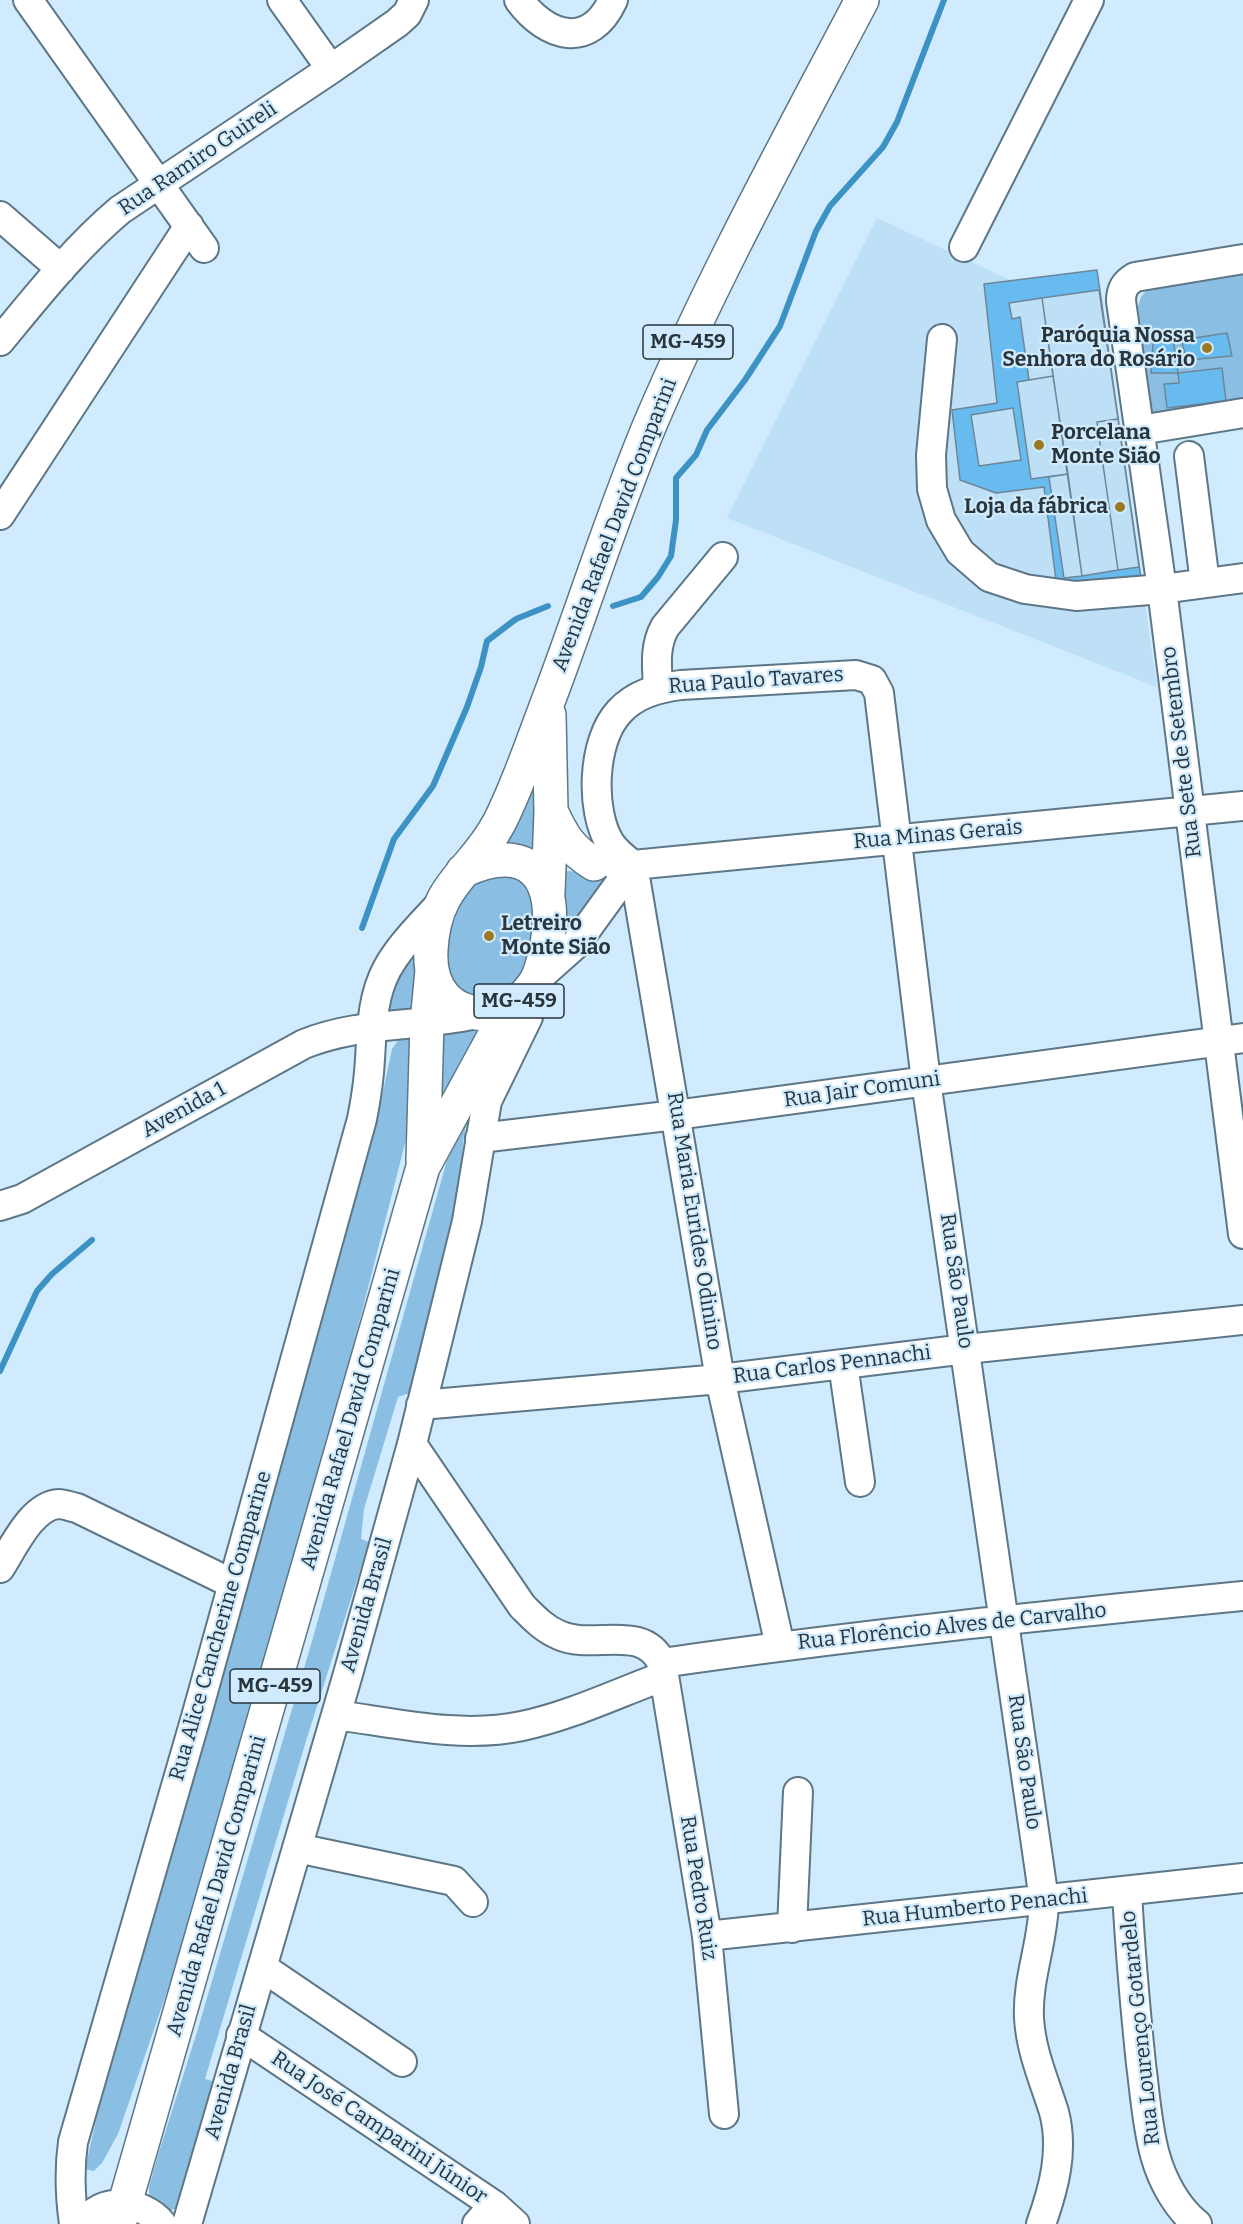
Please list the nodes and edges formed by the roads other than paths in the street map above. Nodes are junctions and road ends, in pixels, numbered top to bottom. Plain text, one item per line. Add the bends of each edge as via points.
1 (28, 0) edge
2 (282, 0) edge
3 (414, 0) edge
4 (519, 0) edge
5 (862, 0) edge
6 (1089, 0) edge
7 (612, 2) edge
8 (331, 69) junction
9 (157, 184) junction
10 (0, 216) edge
11 (964, 247) dead end
12 (1243, 259) edge
13 (61, 269) junction
14 (942, 339) dead end
15 (0, 340) edge
16 (1243, 413) edge
17 (1140, 430) junction
18 (1189, 456) dead end
19 (0, 514) edge
20 (723, 557) dead end
21 (1243, 578) edge
22 (1205, 583) junction
23 (1162, 589) junction
24 (855, 675) joint
25 (658, 688) junction
26 (549, 699) junction
27 (1243, 806) edge
28 (551, 811) junction
29 (1189, 811) junction
30 (898, 839) junction
31 (534, 861) junction
32 (594, 864) junction
33 (633, 865) junction
34 (463, 871) junction
35 (440, 904) junction
36 (432, 970) junction
37 (527, 990) junction
38 (476, 1014) junction
39 (427, 1023) junction
40 (372, 1026) junction
41 (1231, 1040) edge
42 (926, 1081) junction
43 (676, 1115) junction
44 (480, 1138) junction
45 (423, 1167) junction
46 (0, 1206) edge
47 (1243, 1234) edge
48 (1243, 1320) edge
49 (966, 1349) junction
50 (843, 1364) junction
51 (720, 1378) junction
52 (421, 1405) junction
53 (412, 1443) junction
54 (860, 1482) dead end
55 (0, 1568) edge
56 (233, 1584) junction
57 (1243, 1596) edge
58 (1005, 1620) junction
59 (780, 1646) junction
60 (663, 1669) junction
61 (336, 1715) junction
62 (798, 1792) dead end
63 (297, 1848) junction
64 (1243, 1878) edge
65 (1127, 1891) junction
66 (1044, 1900) junction
67 (473, 1902) dead end
68 (792, 1928) junction
69 (707, 1936) junction
70 (262, 1967) junction
71 (241, 2035) junction
72 (402, 2062) dead end
73 (724, 2114) dead end
74 (121, 2214) edge
75 (485, 2215) edge
76 (74, 2224) edge
77 (85, 2224) edge
78 (162, 2224) edge
79 (187, 2224) edge
80 (515, 2224) edge
81 (1041, 2224) edge
82 (1197, 2224) edge

1 - 9 street
2 - 8 street
3 - 8 street, Rua Ramiro Guireli via 397,23
4 - 7 street via 542,24 576,33 590,30
5 - 26 main road, Avenida Rafael David Comparini / MG-459 via 713,288 651,422
6 - 11 street
8 - 9 street, Rua Ramiro Guireli
9 - 13 street, Rua Ramiro Guireli via 98,228
9 - 19 street via 196,237
10 - 13 street
12 - 17 street, Rua Sete de Setembro via 1135,277 1124,286 1121,301
13 - 15 street, Rua Ramiro Guireli
14 - 23 street via 931,455 932,489 940,520 960,552 989,577 1025,589 1076,596
16 - 17 street
17 - 23 street, Rua Sete de Setembro
18 - 22 street
20 - 25 street via 659,638
21 - 22 street
22 - 23 street
23 - 29 street, Rua Sete de Setembro
24 - 25 street, Rua Paulo Tavares
24 - 30 street, Rua São Paulo via 872,680 879,693
25 - 33 street, Rua Paulo Tavares via 619,711 606,731 598,763 598,800 605,834 615,850
26 - 28 main road, Avenida Rafael David Comparini / MG-459
26 - 34 main road, Avenida Rafael David Comparini / MG-459 via 500,821
27 - 29 street, Rua Minas Gerais
28 - 31 main road, Avenida Rafael David Comparini / MG-459
28 - 32 main road via 573,849
29 - 30 street, Rua Minas Gerais
29 - 41 street, Rua Sete de Setembro
30 - 33 street, Rua Minas Gerais
30 - 42 street, Rua São Paulo
31 - 32 street, Rua Minas Gerais
31 - 34 main road via 482,862
31 - 37 main road, Avenida Rafael David Comparini / MG-459 via 529,865 548,893 550,926
32 - 33 street, Rua Minas Gerais
33 - 37 street via 576,945
33 - 43 street, Rua Maria Eurides Odinino
34 - 35 main road, Avenida Rafael David Comparini / MG-459
35 - 36 main road, Avenida Rafael David Comparini / MG-459 via 432,938
35 - 40 street, Rua Alice Cancherine Comparine via 388,968 377,993
36 - 38 main road, Avenida Rafael David Comparini / MG-459 via 442,995
36 - 39 main road, Avenida Rafael David Comparini / MG-459
37 - 38 main road, MG-459 via 496,1012
37 - 44 street, Avenida Brasil via 528,1017 487,1101
37 - 45 main road, Avenida Rafael David Comparini / MG-459
38 - 39 street, Avenida 1
39 - 40 street, Avenida 1
39 - 45 main road, Avenida Rafael David Comparini / MG-459
40 - 46 street, Avenida 1 via 340,1031 304,1044 22,1199
40 - 56 street, Rua Alice Cancherine Comparine via 362,1119
41 - 42 street, Rua Jair Comuni
41 - 47 street, Rua Sete de Setembro
42 - 43 street, Rua Jair Comuni
42 - 49 street, Rua São Paulo
43 - 44 street, Rua Jair Comuni
43 - 51 street, Rua Maria Eurides Odinino
44 - 52 street, Avenida Brasil via 467,1221
45 - 74 main road, Avenida Rafael David Comparini / MG-459
48 - 49 street, Rua Carlos Pennachi
49 - 50 street, Rua Carlos Pennachi
49 - 58 street, Rua São Paulo
50 - 51 street, Rua Carlos Pennachi
50 - 54 street
51 - 52 street, Rua Carlos Pennachi
51 - 59 street, Rua Maria Eurides Odinino
52 - 53 street, Avenida Brasil
53 - 60 street via 522,1606 539,1623 559,1636 573,1639 640,1642 650,1646
53 - 61 street, Avenida Brasil
55 - 56 street via 33,1516 59,1504
56 - 76 street, Rua Alice Cancherine Comparine via 73,2142 69,2170
57 - 58 street, Rua Florêncio Alves de Carvalho
58 - 59 street, Rua Florêncio Alves de Carvalho
58 - 66 street, Rua São Paulo
59 - 60 street, Rua Florêncio Alves de Carvalho
60 - 61 street, Rua Florêncio Alves de Carvalho via 551,1718 522,1726 442,1729
60 - 69 street, Rua Pedro Ruiz
61 - 63 street, Avenida Brasil
62 - 68 street
63 - 67 street via 454,1881
63 - 70 street, Avenida Brasil
64 - 65 street, Rua Humberto Penachi
65 - 66 street, Rua Humberto Penachi
65 - 82 street, Rua Lourenço Gotardelo via 1132,1980 1155,2155 1170,2192
66 - 68 street, Rua Humberto Penachi
66 - 81 street, Rua São Paulo via 1029,2016 1031,2040 1054,2113 1058,2143 1051,2196
68 - 69 street, Rua Humberto Penachi
69 - 73 street, Rua Pedro Ruiz
70 - 71 street, Avenida Brasil
70 - 72 street
71 - 75 street, Rua José Camparini Júnior
71 - 79 street, Avenida Brasil
74 - 77 street via 111,2204 89,2216
74 - 78 street via 145,2211
75 - 80 street, Rua José Camparini Júnior

